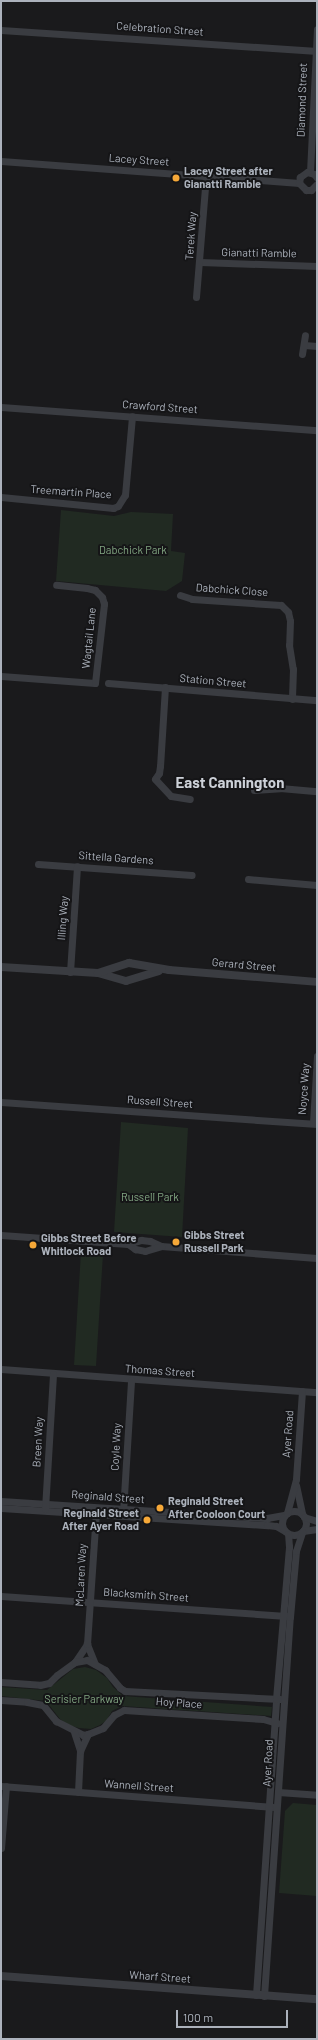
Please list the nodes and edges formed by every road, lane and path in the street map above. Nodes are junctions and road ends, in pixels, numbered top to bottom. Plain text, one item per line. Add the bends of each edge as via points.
1 (317, 29) edge
2 (1, 30) edge
3 (316, 51) edge
4 (1, 161) edge
5 (310, 172) junction
6 (206, 176) junction
7 (317, 178) edge
8 (299, 183) junction
9 (317, 184) edge
10 (200, 262) junction
11 (317, 266) edge
12 (196, 297) dead end
13 (305, 335) dead end
14 (304, 345) junction
15 (317, 346) edge
16 (302, 354) dead end
17 (1, 407) edge
18 (132, 416) junction
19 (317, 430) edge
20 (1, 497) edge
21 (56, 586) dead end
22 (180, 595) dead end
23 (1, 676) edge
24 (108, 683) dead end
25 (165, 687) junction
26 (292, 699) junction
27 (317, 700) edge
28 (254, 790) dead end
29 (317, 791) edge
30 (190, 799) dead end
31 (38, 864) dead end
32 (77, 866) junction
33 (192, 875) dead end
34 (248, 879) dead end
35 (317, 885) edge
36 (1, 967) edge
37 (169, 970) junction
38 (70, 972) junction
39 (98, 973) junction
40 (317, 982) edge
41 (317, 1056) edge
42 (1, 1102) edge
43 (315, 1124) edge
44 (1, 1235) edge
45 (128, 1244) junction
46 (161, 1246) junction
47 (317, 1258) edge
48 (1, 1370) edge
49 (53, 1374) junction
50 (131, 1380) junction
51 (302, 1391) junction
52 (317, 1392) edge
53 (296, 1479) junction
54 (1, 1501) edge
55 (1, 1508) edge
56 (45, 1508) junction
57 (96, 1511) junction
58 (123, 1513) junction
59 (286, 1514) junction
60 (303, 1515) junction
61 (317, 1521) edge
62 (317, 1529) edge
63 (302, 1531) junction
64 (286, 1533) junction
65 (1, 1596) edge
66 (90, 1603) junction
67 (286, 1616) junction
68 (87, 1644) junction
69 (75, 1662) junction
70 (95, 1664) junction
71 (1, 1682) edge
72 (276, 1699) junction
73 (283, 1699) junction
74 (1, 1700) edge
75 (278, 1723) junction
76 (74, 1732) junction
77 (85, 1735) junction
78 (80, 1751) junction
79 (3, 1786) edge
80 (78, 1792) junction
81 (278, 1792) junction
82 (317, 1795) edge
83 (273, 1807) junction
84 (1, 1848) edge
85 (1, 1976) edge
86 (260, 1995) junction
87 (317, 1999) edge

1 - 3 street, Diamond Street
2 - 3 street, Celebration Street
3 - 5 street, Diamond Street
4 - 6 street, Lacey Street
5 - 7 street
5 - 8 street via 300,177
6 - 8 street, Lacey Street
6 - 10 street, Terek Way
8 - 9 street, Lacey Street via 306,190 311,190
10 - 11 street, Gianatti Ramble
10 - 12 street, Terek Way
13 - 14 street
14 - 15 street
14 - 16 street
17 - 18 street, Crawford Street
18 - 19 street, Crawford Street
18 - 20 street, Treemartin Place via 125,495 118,506 113,508
21 - 23 street, Wagtail Lane via 87,588 95,590 102,597 104,604 95,683
22 - 26 street, Dabchick Close via 192,599 281,605 288,612 290,621 289,645 294,669
24 - 25 street, Station Street
25 - 26 street, Station Street
25 - 30 street via 160,766 155,779 171,796
26 - 27 street, Station Street
28 - 29 street via 280,788
31 - 32 street, Sittella Gardens
32 - 33 street, Sittella Gardens
32 - 38 street, Illing Way
34 - 35 street
36 - 38 street, Gerard Street
37 - 39 street, Gerard Street via 129,963
37 - 39 street, Gerard Street via 146,973 129,981
37 - 40 street, Gerard Street
38 - 39 street, Gerard Street
41 - 43 street, Noyce Way
42 - 43 street, Russell Street
44 - 45 street
45 - 46 street via 141,1240
45 - 46 street via 144,1251
46 - 47 street
48 - 49 street, Thomas Street
49 - 50 street, Thomas Street
49 - 56 street, Breen Way
50 - 51 street, Thomas Street
50 - 58 street, Coyle Way
51 - 52 street, Thomas Street
51 - 53 street, Ayer Road
53 - 59 street, Ayer Road
53 - 60 street, Ayer Road
54 - 56 street, Reginald Street
55 - 56 street, Reginald Street
56 - 57 street, Reginald Street
57 - 58 street, Reginald Street
57 - 66 street, McLaren Way
58 - 59 street, Reginald Street via 267,1518
58 - 64 street, Reginald Street via 276,1526
59 - 60 street via 295,1511
59 - 64 street via 282,1522
60 - 61 street
60 - 63 street via 306,1525
62 - 63 street
63 - 64 street via 295,1535
63 - 67 street, Ayer Road via 296,1551
64 - 67 street, Ayer Road via 289,1547
65 - 66 street, Blacksmith Street
66 - 67 street, Blacksmith Street
66 - 68 street, McLaren Way
67 - 72 street, Ayer Road
67 - 73 street, Ayer Road
68 - 69 street, McLaren Way
68 - 70 street, McLaren Way
69 - 70 street via 87,1660
69 - 71 street via 49,1683 40,1685
70 - 72 street via 105,1670 125,1691
72 - 73 street
72 - 75 street, Ayer Road
73 - 75 street, Ayer Road
74 - 76 street via 42,1705 56,1722
75 - 77 street, Hoy Place via 262,1719 124,1710 114,1715 103,1728
75 - 81 street, Ayer Road
75 - 83 street, Ayer Road
76 - 77 street
76 - 78 street
77 - 78 street
78 - 80 street
79 - 80 street, Wannell Street
79 - 84 street
80 - 83 street, Wannell Street
81 - 82 street
81 - 83 street, Ayer Road
83 - 86 street, Ayer Road
85 - 86 street, Wharf Street
86 - 87 street, Wharf Street

